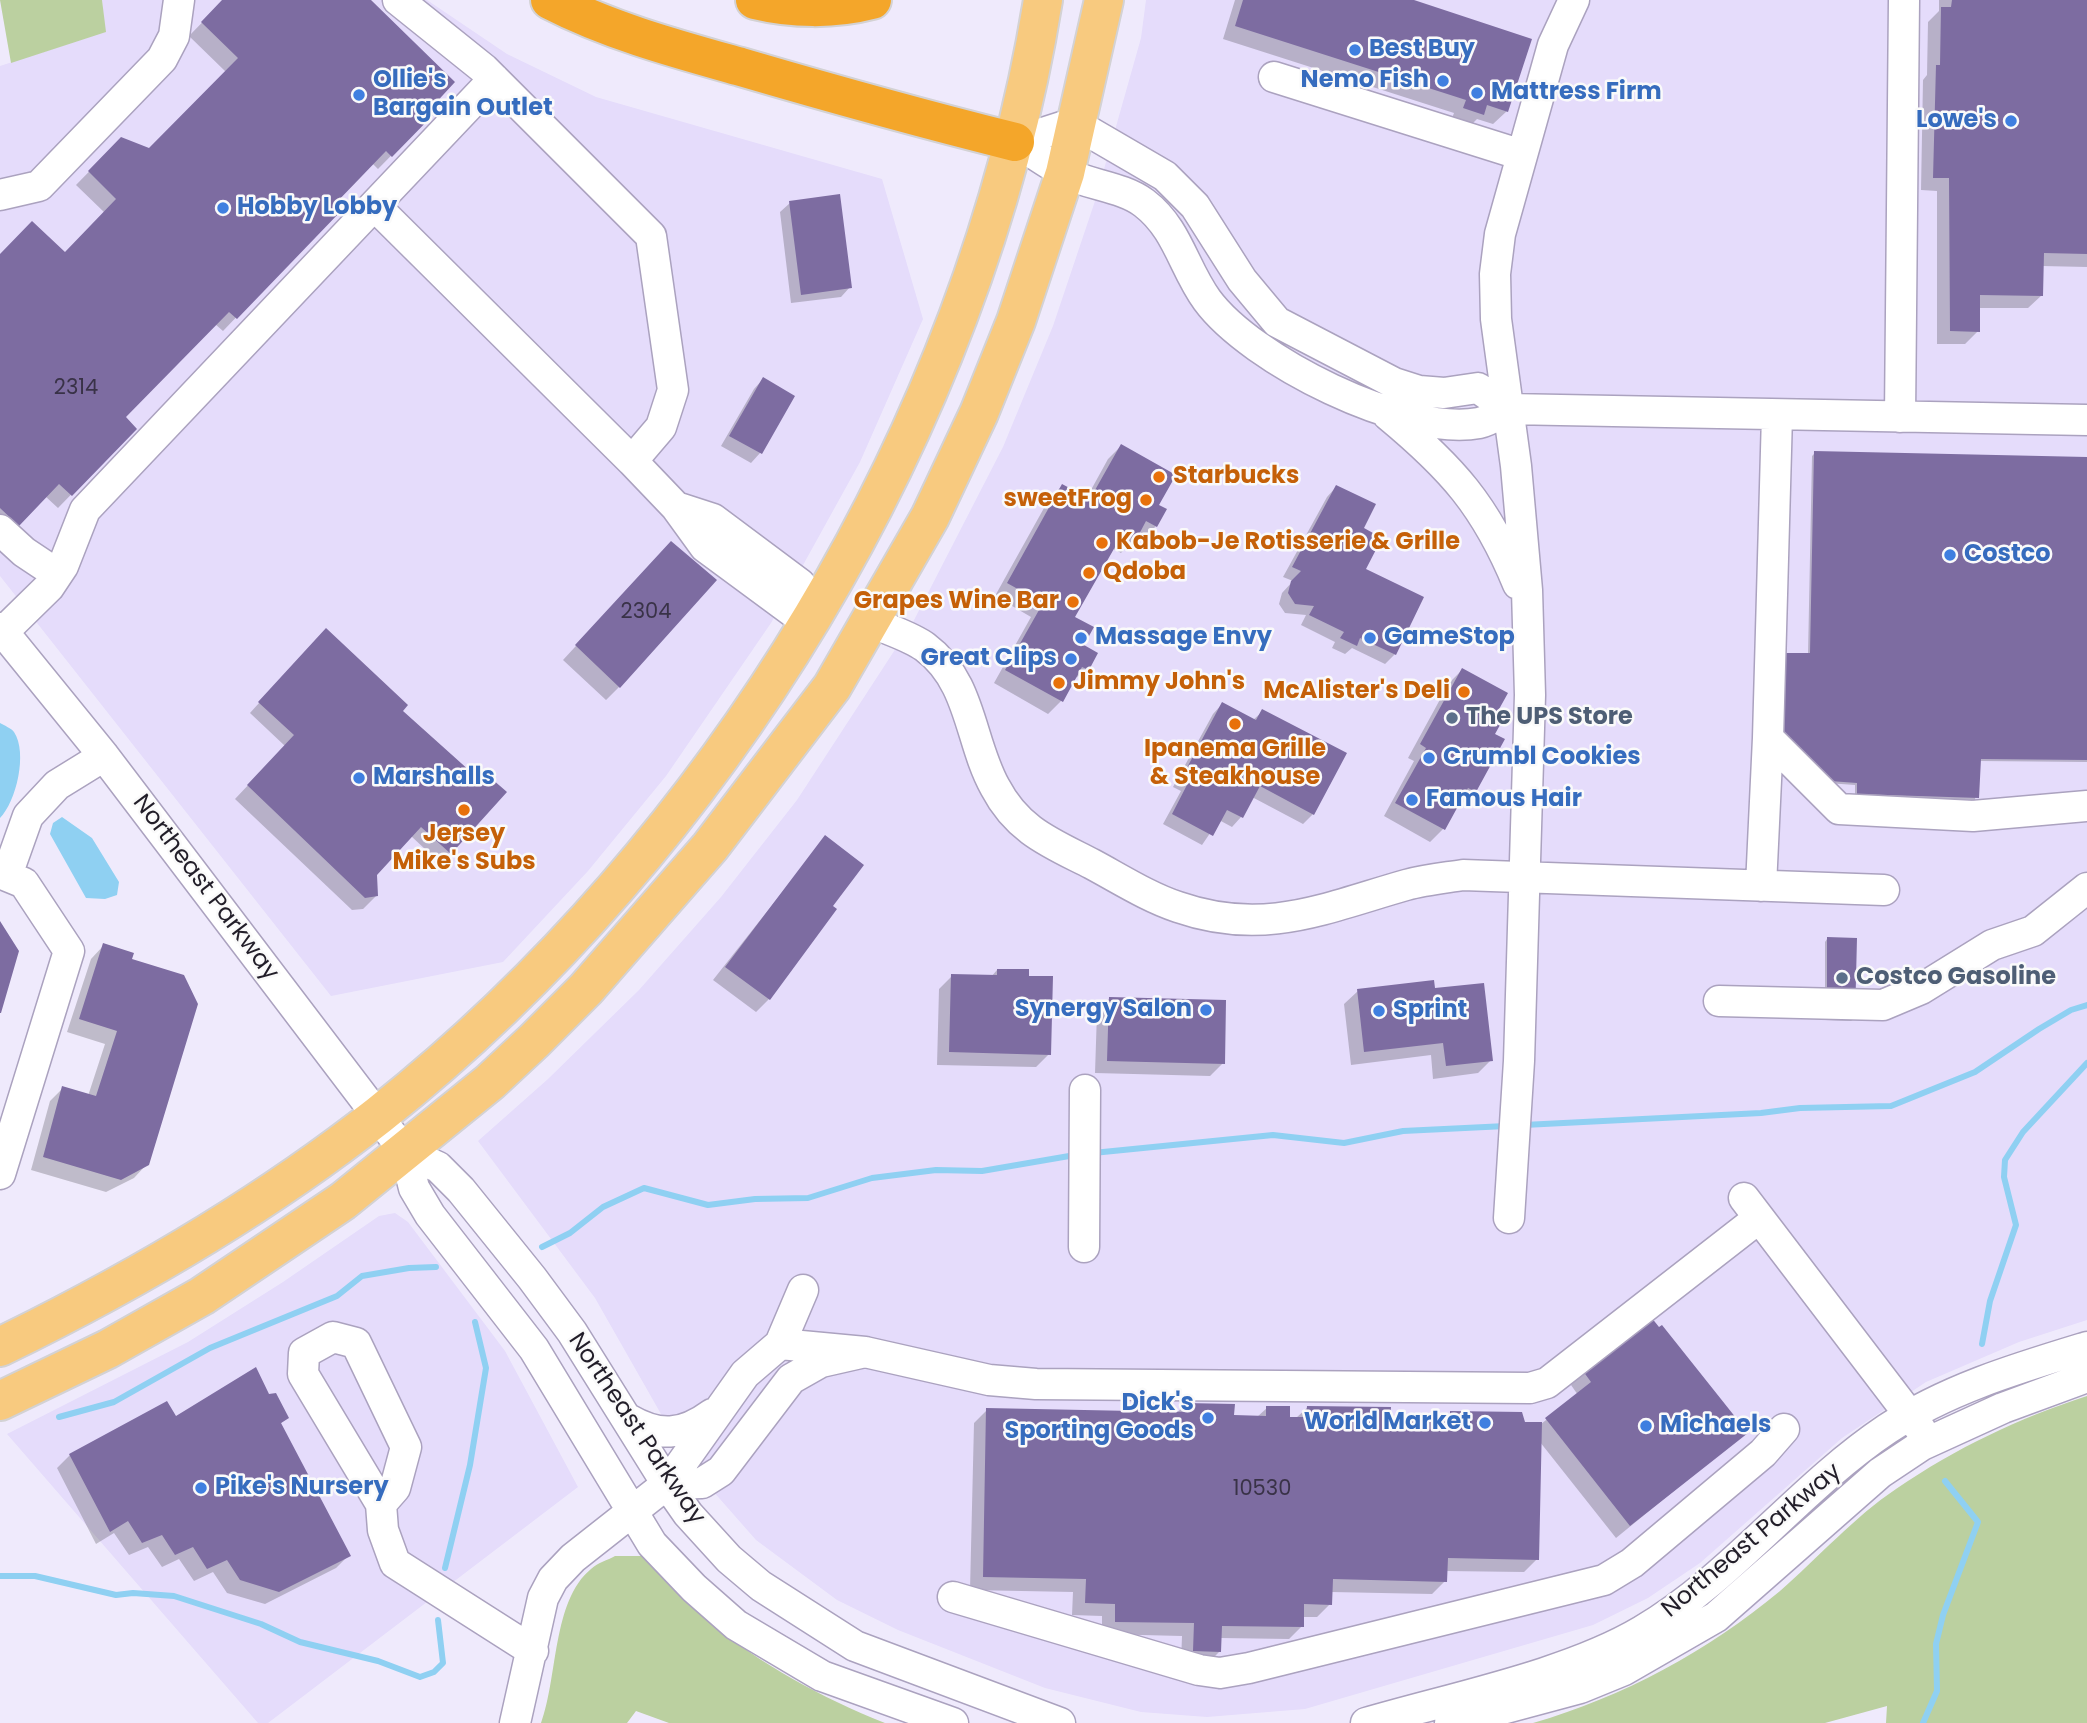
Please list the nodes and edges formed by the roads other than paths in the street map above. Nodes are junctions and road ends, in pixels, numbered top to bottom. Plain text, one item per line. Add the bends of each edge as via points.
1 (179, 0) edge
2 (398, 0) edge
3 (550, 0) edge
4 (755, 0) edge
5 (872, 0) edge
6 (1043, 0) edge
7 (1104, 0) edge
8 (1574, 0) edge
9 (1904, 0) edge
10 (1274, 77) dead end
11 (494, 79) junction
12 (1074, 123) junction
13 (1015, 142) junction
14 (1522, 155) junction
15 (1065, 173) junction
16 (0, 195) edge
17 (375, 206) junction
18 (965, 303) junction
19 (1508, 410) junction
20 (1382, 411) junction
21 (1777, 415) junction
22 (1900, 417) junction
23 (2087, 420) edge
24 (632, 461) junction
25 (0, 530) edge
26 (57, 574) junction
27 (1528, 606) junction
28 (813, 616) junction
29 (872, 622) junction
30 (2, 630) edge
31 (1768, 738) junction
32 (104, 756) junction
33 (2087, 806) edge
34 (4, 874) edge
35 (1524, 877) junction
36 (1761, 886) junction
37 (2087, 888) edge
38 (1884, 890) dead end
39 (664, 900) junction
40 (1719, 1001) dead end
41 (1085, 1090) dead end
42 (378, 1115) junction
43 (405, 1152) junction
44 (0, 1174) edge
45 (1509, 1218) dead end
46 (1084, 1247) dead end
47 (803, 1290) dead end
48 (780, 1344) junction
49 (0, 1347) edge
50 (2087, 1347) edge
51 (865, 1352) junction
52 (2087, 1377) edge
53 (0, 1401) edge
54 (723, 1405) junction
55 (1910, 1415) junction
56 (628, 1419) junction
57 (1784, 1429) dead end
58 (1930, 1441) junction
59 (667, 1484) junction
60 (381, 1504) junction
61 (631, 1510) junction
62 (953, 1597) dead end
63 (533, 1651) junction
64 (515, 1723) edge
65 (953, 1723) edge
66 (1060, 1723) edge
67 (1366, 1723) edge
68 (1450, 1723) edge

1 - 16 street via 174,36 162,59 39,186
2 - 11 street
3 - 13 highway via 660,44 869,106
4 - 5 highway via 820,7
6 - 13 main road
7 - 12 main road
8 - 14 street via 1552,45
9 - 22 street
10 - 14 street
11 - 17 street
11 - 24 street via 651,236 673,390 661,427
12 - 13 street
12 - 15 main road
12 - 19 street via 1165,176 1195,206 1242,280 1277,321 1394,383 1444,393 1478,388
13 - 15 street
13 - 18 main road
14 - 19 street via 1500,234 1495,274
15 - 20 street via 1142,201 1166,224 1206,299 1254,345 1273,359
15 - 29 main road via 1016,321 979,413 930,517
17 - 24 street
17 - 26 street via 85,510
18 - 28 main road via 881,492
18 - 29 main road via 959,367 928,452 858,588 858,605
19 - 20 street via 1481,422 1457,423 1419,421
19 - 21 street
19 - 27 street
20 - 27 street via 1462,483 1503,549
21 - 22 street
21 - 31 street
22 - 23 street
24 - 28 street via 676,507 713,519 800,584
25 - 26 street
26 - 30 street
27 - 35 street
28 - 39 main road via 826,624 825,639 690,841
28 - 42 main road via 728,744 562,949 472,1035
29 - 35 street via 924,646 944,665 962,691 993,785 1030,832 1177,907 1256,921 1296,918 1422,882 1463,875
29 - 39 main road via 824,698
30 - 32 street, Northeast Parkway
31 - 33 street via 1839,809 1973,816
31 - 36 street
32 - 34 street via 57,785 28,816
32 - 42 street, Northeast Parkway
34 - 44 street via 24,883 69,951
35 - 36 street
35 - 45 street
36 - 38 street
37 - 40 street via 2033,931 1992,945 1921,989 1882,1005
39 - 43 main road via 534,1041
41 - 46 street
42 - 43 street, Northeast Parkway
42 - 49 main road via 252,1206 173,1256
43 - 53 main road via 343,1201 202,1296 108,1349
43 - 56 street, Northeast Parkway via 438,1167 461,1190 572,1332
43 - 61 street, Northeast Parkway via 414,1188 430,1215 534,1349
47 - 48 street
48 - 51 street
48 - 54 street via 745,1374
50 - 55 street, Northeast Parkway via 2001,1373
51 - 55 street via 989,1380 1036,1384 1530,1388 1547,1383 1751,1208
51 - 59 street via 821,1362 791,1379 721,1471 702,1483
52 - 58 street, Northeast Parkway
54 - 56 street via 683,1432 662,1434
54 - 59 street
55 - 58 street
55 - 67 street, Northeast Parkway via 1811,1489 1679,1607 1639,1633 1568,1664
56 - 59 street, Northeast Parkway
57 - 62 street via 1763,1453 1632,1563 1604,1580 1249,1668 1199,1670
58 - 68 street, Northeast Parkway via 1880,1473 1716,1617 1672,1644 1580,1688
59 - 61 street
59 - 66 street, Northeast Parkway via 729,1559 805,1616 855,1646
60 - 60 street via 303,1374 304,1353 333,1337 356,1343 406,1447 395,1488
60 - 63 street via 383,1530 396,1563
61 - 63 street via 572,1558 553,1580 544,1598
61 - 65 street, Northeast Parkway via 652,1544 736,1625 822,1676
63 - 64 street

